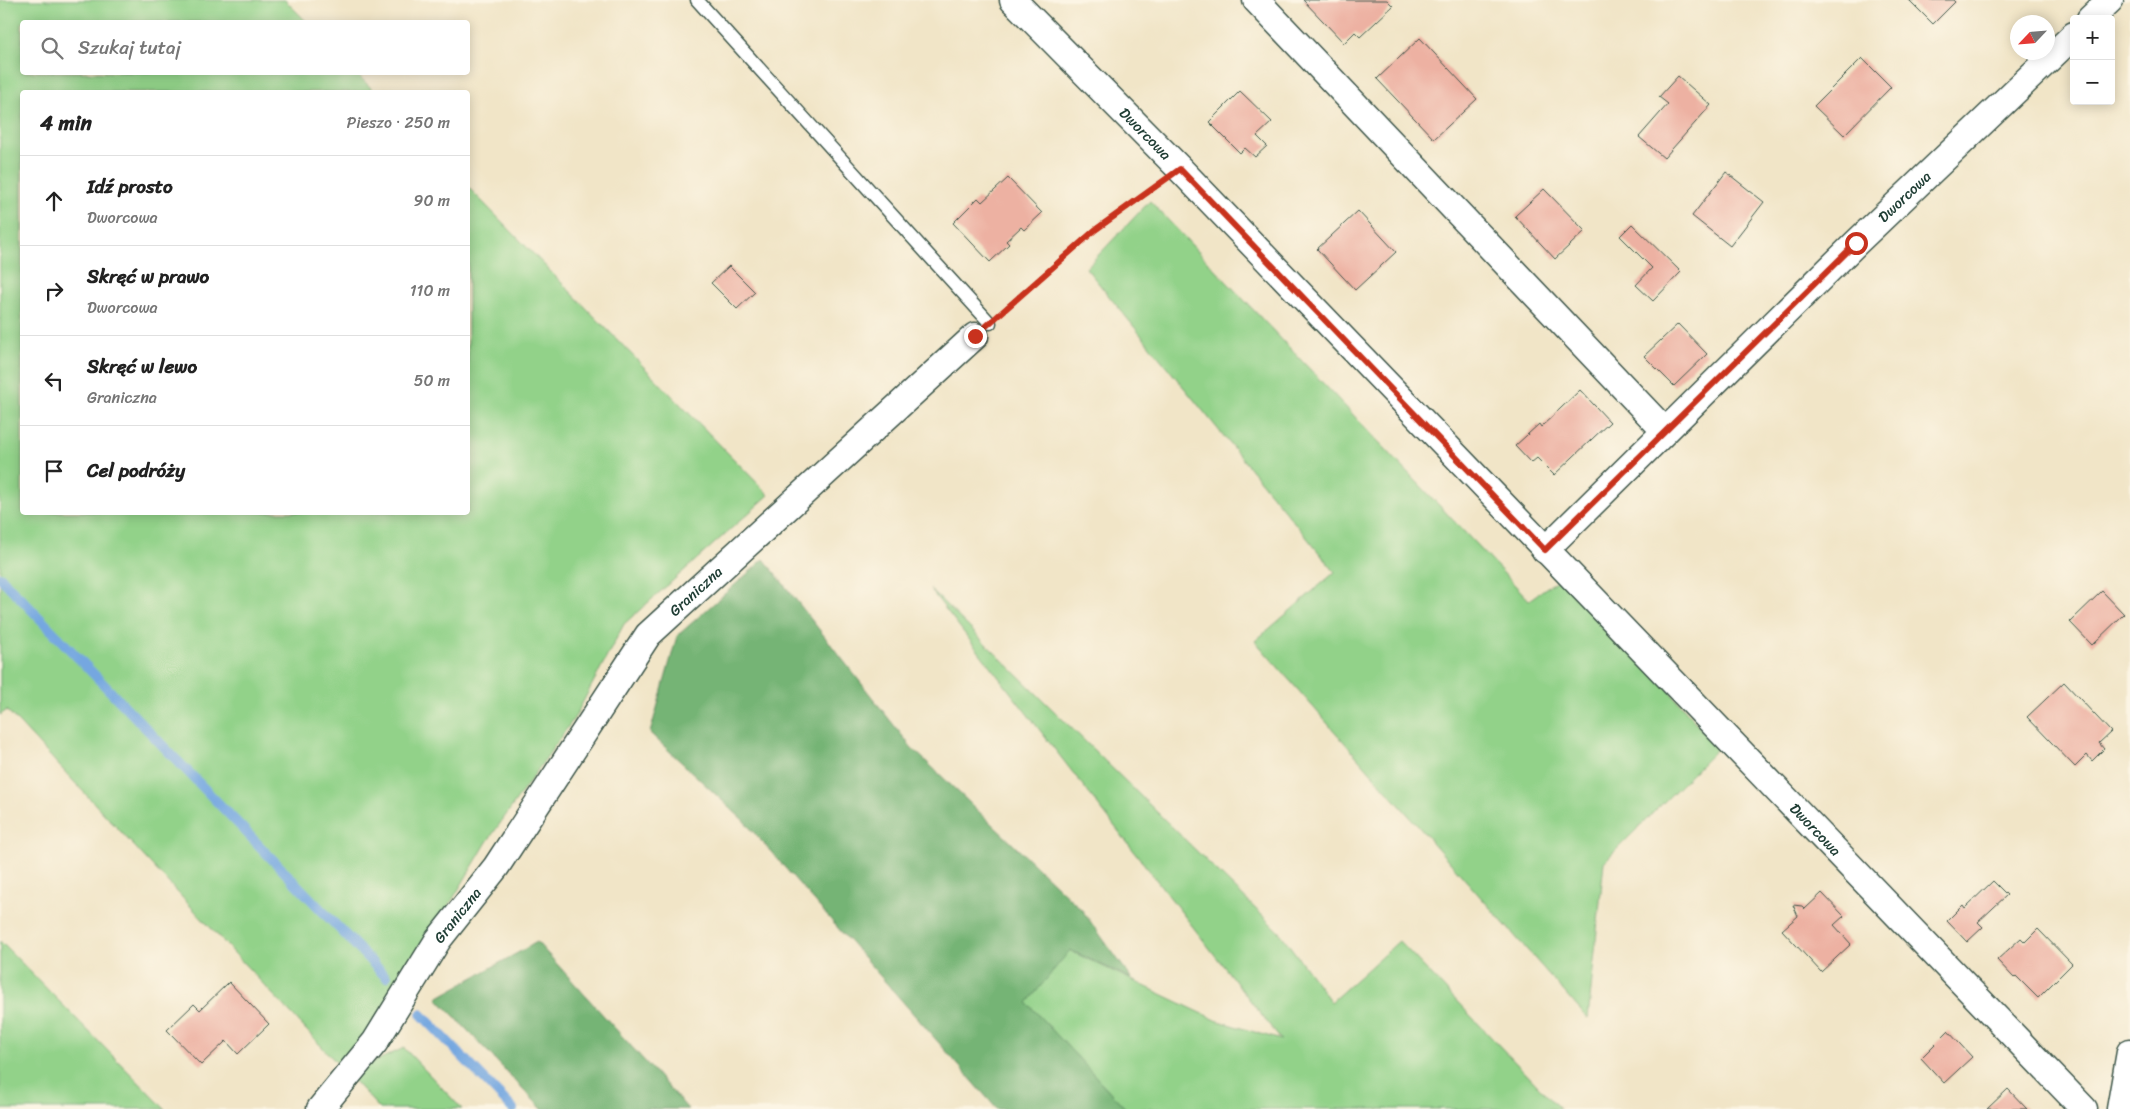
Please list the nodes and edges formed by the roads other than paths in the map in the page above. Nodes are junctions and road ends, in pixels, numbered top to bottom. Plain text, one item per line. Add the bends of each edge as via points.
1 (698, 0) edge
2 (1012, 0) edge
3 (1256, 0) edge
4 (2110, 0) edge
5 (2094, 15) edge
6 (2070, 39) edge
7 (982, 329) joint
8 (1665, 431) junction
9 (1545, 550) junction
10 (2130, 1052) edge
11 (320, 1109) edge
12 (2084, 1109) edge
13 (2120, 1109) edge

1 - 7 lane
2 - 9 street, Dworcowa via 1180,169
3 - 8 street
4 - 5 street
6 - 8 street, Dworcowa
7 - 11 street, Graniczna via 648,635 496,867 438,940 375,1042
8 - 9 street, Dworcowa
9 - 12 street, Dworcowa
10 - 13 street

